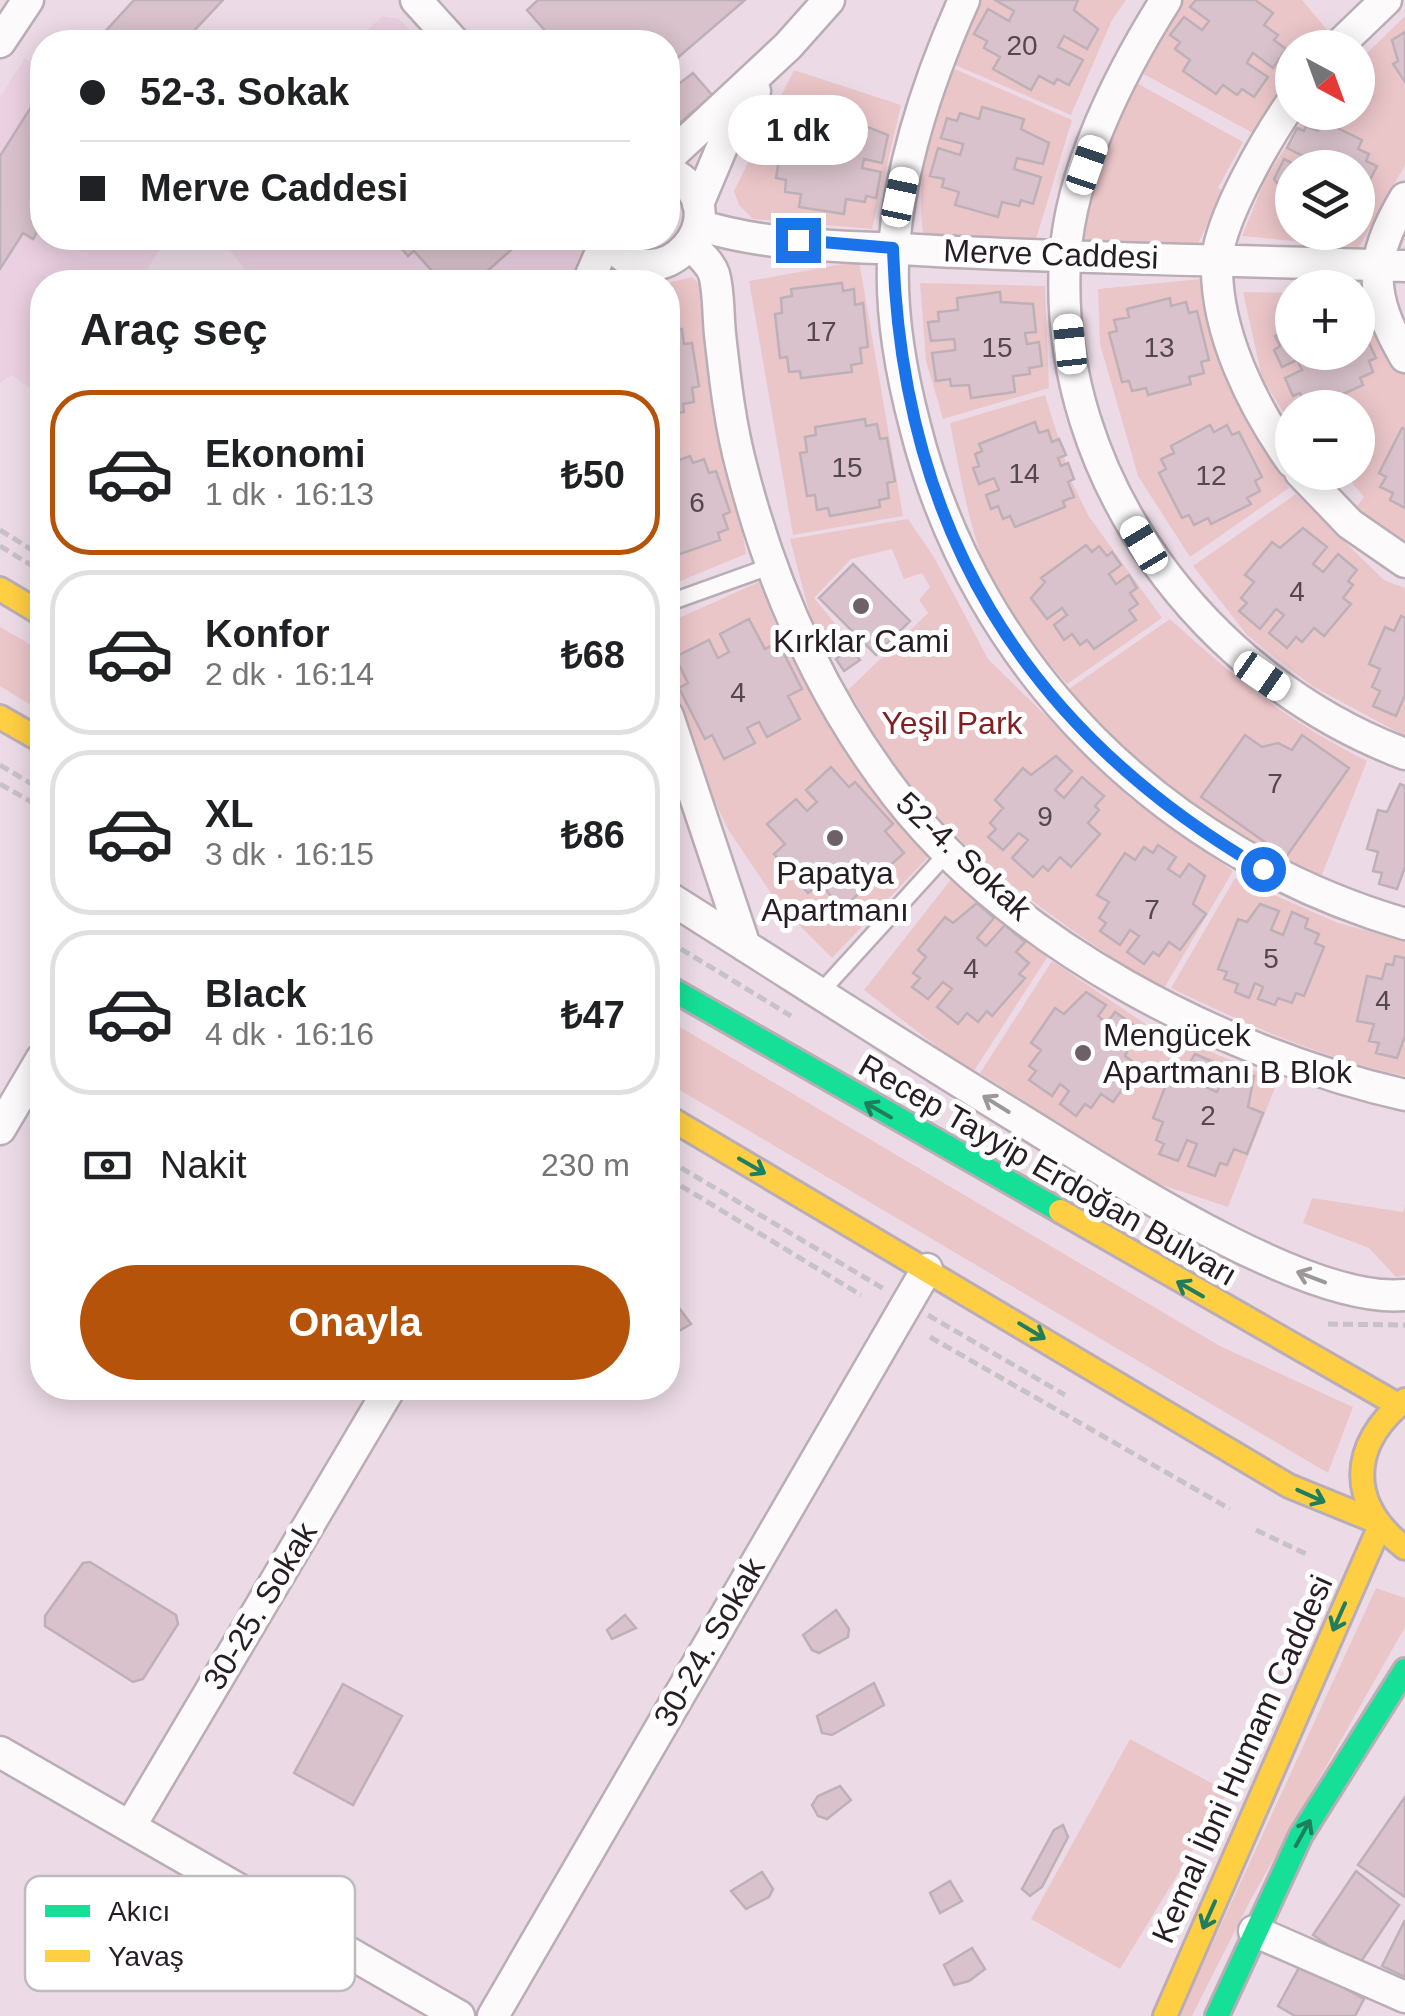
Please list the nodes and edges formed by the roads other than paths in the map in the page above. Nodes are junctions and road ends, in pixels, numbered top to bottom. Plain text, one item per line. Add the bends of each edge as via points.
1 (28, 0) edge
2 (416, 0) edge
3 (829, 0) edge
4 (964, 0) edge
5 (1166, 0) edge
6 (1386, 0) edge
7 (443, 30) edge
8 (1355, 30) edge
9 (0, 42) edge
10 (788, 46) junction
11 (1276, 130) edge
12 (680, 147) edge
13 (680, 180) edge
14 (1405, 198) edge
15 (695, 225) junction
16 (893, 248) junction
17 (618, 250) edge
18 (1064, 258) junction
19 (1216, 259) junction
20 (1390, 266) edge
21 (638, 270) edge
22 (650, 270) edge
23 (1405, 357) edge
24 (1275, 431) edge
25 (1317, 490) edge
26 (1405, 562) edge
27 (771, 566) junction
28 (0, 589) edge
29 (680, 599) edge
30 (30, 607) edge
31 (0, 716) edge
32 (30, 734) edge
33 (680, 752) edge
34 (1405, 754) edge
35 (950, 850) junction
36 (680, 905) edge
37 (1405, 924) edge
38 (745, 946) junction
39 (680, 994) edge
40 (818, 995) junction
41 (30, 1079) edge
42 (1405, 1094) edge
43 (680, 1123) edge
44 (0, 1130) edge
45 (927, 1269) junction
46 (1405, 1295) edge
47 (383, 1400) edge
48 (1401, 1402) edge
49 (1377, 1525) junction
50 (1405, 1548) edge
51 (1405, 1670) edge
52 (0, 1752) edge
53 (130, 1824) junction
54 (219, 1876) edge
55 (1254, 1932) junction
56 (355, 1955) edge
57 (1405, 1997) edge
58 (459, 2016) edge
59 (493, 2016) edge
60 (1166, 2016) edge
61 (1217, 2016) edge

1 - 9 street
2 - 7 street
3 - 10 street
4 - 16 street via 916,130
5 - 18 street via 1103,119
6 - 8 street
10 - 12 street
10 - 15 street via 725,140
11 - 19 street via 1244,185
13 - 15 street, 52-4. Sokak via 690,188
14 - 20 street
15 - 16 street, Merve Caddesi via 734,235
15 - 22 street via 680,255
15 - 27 street, 52-4. Sokak via 714,274 738,455
16 - 18 street, Merve Caddesi
16 - 37 street via 900,350 920,449 956,544 1034,675 1101,751 1219,844 1308,890
17 - 21 street
18 - 19 street, Merve Caddesi
18 - 34 street via 1070,344 1090,428 1152,557 1196,614 1262,676 1337,724
19 - 20 street, Merve Caddesi
19 - 24 street via 1242,372
20 - 23 street via 1384,314
25 - 26 street via 1350,524
27 - 29 lane
27 - 35 street, 52-4. Sokak via 839,710 899,798
28 - 30 street
31 - 32 street
33 - 38 street
35 - 40 lane
35 - 42 street, 52-4. Sokak via 1042,929 1146,996 1258,1050
36 - 38 street
38 - 40 street
48 -> 39 street, Recep Tayyip Erdoğan Bulvarı
46 -> 40 street via 1356,1293 1271,1261 1147,1197
41 - 44 street
43 -> 45 street
45 -> 49 street via 1289,1486
45 - 59 street, 30-24. Sokak
47 - 53 street, 30-25. Sokak
48 - 49 street via 1372,1431 1362,1457 1361,1484
49 - 50 street
49 -> 60 street, Kemal İbni Humam Caddesi
55 -> 51 street via 1301,1835
52 - 53 street
53 - 54 street
55 - 57 street
55 - 61 street
56 - 58 street

